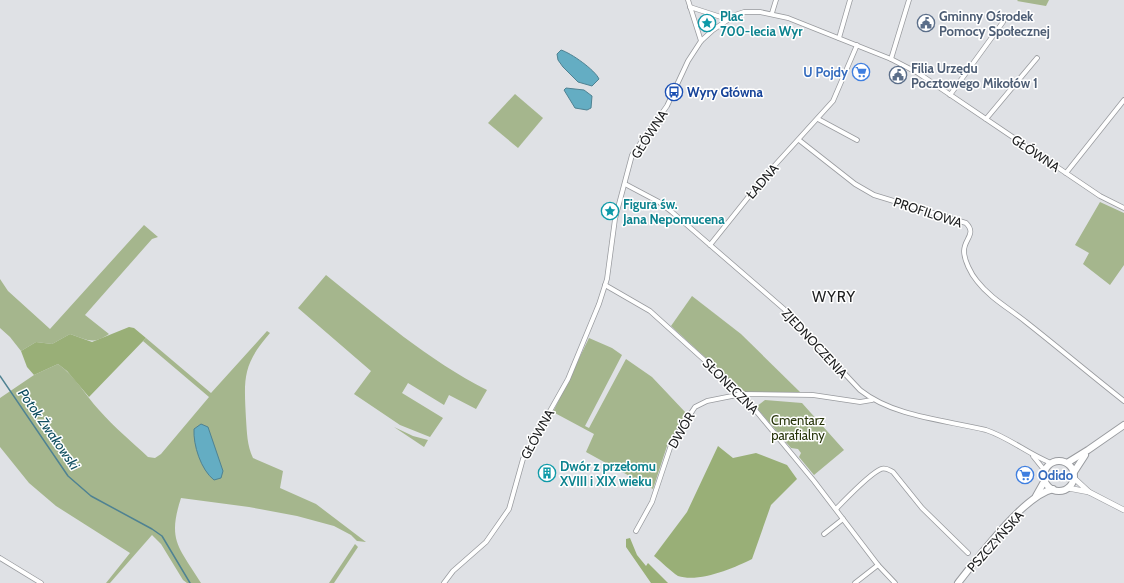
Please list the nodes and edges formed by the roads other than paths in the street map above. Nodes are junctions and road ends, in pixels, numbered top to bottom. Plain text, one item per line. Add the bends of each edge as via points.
1 (688, 0) edge
2 (776, 0) edge
3 (850, 0) edge
4 (910, 0) edge
5 (690, 7) junction
6 (772, 13) junction
7 (727, 19) junction
8 (1003, 22) dead end
9 (839, 38) junction
10 (701, 41) junction
11 (857, 45) junction
12 (1037, 58) dead end
13 (891, 60) junction
14 (950, 95) junction
15 (1124, 100) edge
16 (818, 119) junction
17 (986, 119) junction
18 (799, 140) junction
19 (858, 140) dead end
20 (1066, 173) junction
21 (625, 184) junction
22 (1124, 208) edge
23 (710, 245) junction
24 (605, 285) junction
25 (742, 394) junction
26 (872, 400) junction
27 (1124, 401) edge
28 (1124, 425) edge
29 (1088, 450) junction
30 (1030, 453) junction
31 (1051, 463) junction
32 (1067, 463) junction
33 (1045, 471) junction
34 (1074, 475) junction
35 (1045, 480) junction
36 (1068, 488) junction
37 (1054, 489) junction
38 (1090, 492) junction
39 (1034, 499) junction
40 (836, 509) junction
41 (1124, 510) edge
42 (843, 519) junction
43 (636, 531) dead end
44 (824, 534) dead end
45 (968, 553) dead end
46 (0, 558) edge
47 (878, 565) junction
48 (41, 583) edge
49 (444, 583) edge
50 (856, 583) edge
51 (895, 583) edge
52 (958, 583) edge

1 - 5 street
2 - 6 street
3 - 9 street
4 - 13 street
5 - 7 street
5 - 10 street
6 - 7 street, GŁÓWNA via 744,12
6 - 9 street, GŁÓWNA
7 - 10 street, GŁÓWNA
8 - 14 street
9 - 11 street, GŁÓWNA
10 - 21 street, GŁÓWNA via 688,61 667,106 632,155
11 - 13 street, GŁÓWNA
11 - 16 street, ŁADNA via 839,91
12 - 17 street
13 - 14 street, GŁÓWNA
14 - 17 street, GŁÓWNA
15 - 20 street
16 - 18 street, ŁADNA
16 - 19 street
17 - 20 street, GŁÓWNA
18 - 23 street, ŁADNA via 766,175
18 - 27 street, PROFILOWA via 855,184 874,194 966,223 971,233 964,253 976,281 996,300
20 - 22 street, GŁÓWNA via 1100,196
21 - 23 street, ZJEDNOCZENIA via 659,202
21 - 24 street, GŁÓWNA via 615,219
23 - 26 street, ZJEDNOCZENIA via 784,309
24 - 25 street, SŁONECZNA via 650,310
24 - 49 street, GŁÓWNA via 568,379 523,459 509,509 486,542 453,571
25 - 26 street, DWÓR via 813,395 860,402
25 - 40 street, SŁONECZNA
25 - 43 street, DWÓR via 707,401 690,412 672,442 652,502
26 - 30 street, ZJEDNOCZENIA via 892,409 986,430 1014,442
28 - 29 main road
29 - 32 main road
29 - 34 main road
30 - 31 street, ZJEDNOCZENIA
30 - 33 street, ZJEDNOCZENIA
31 - 32 main road
31 - 33 main road
32 - 34 main road
33 - 35 main road
34 - 36 main road
34 - 38 street
35 - 37 main road
35 - 39 main road, PSZCZYŃSKA
36 - 37 main road
36 - 38 street
37 - 39 main road, PSZCZYŃSKA
38 - 41 street
39 - 52 main road, PSZCZYŃSKA via 1010,521
40 - 42 street, SŁONECZNA
40 - 45 street via 857,487 882,469 888,469 922,508
42 - 44 street
42 - 47 street, SŁONECZNA
46 - 48 street
47 - 50 street
47 - 51 street, SŁONECZNA

